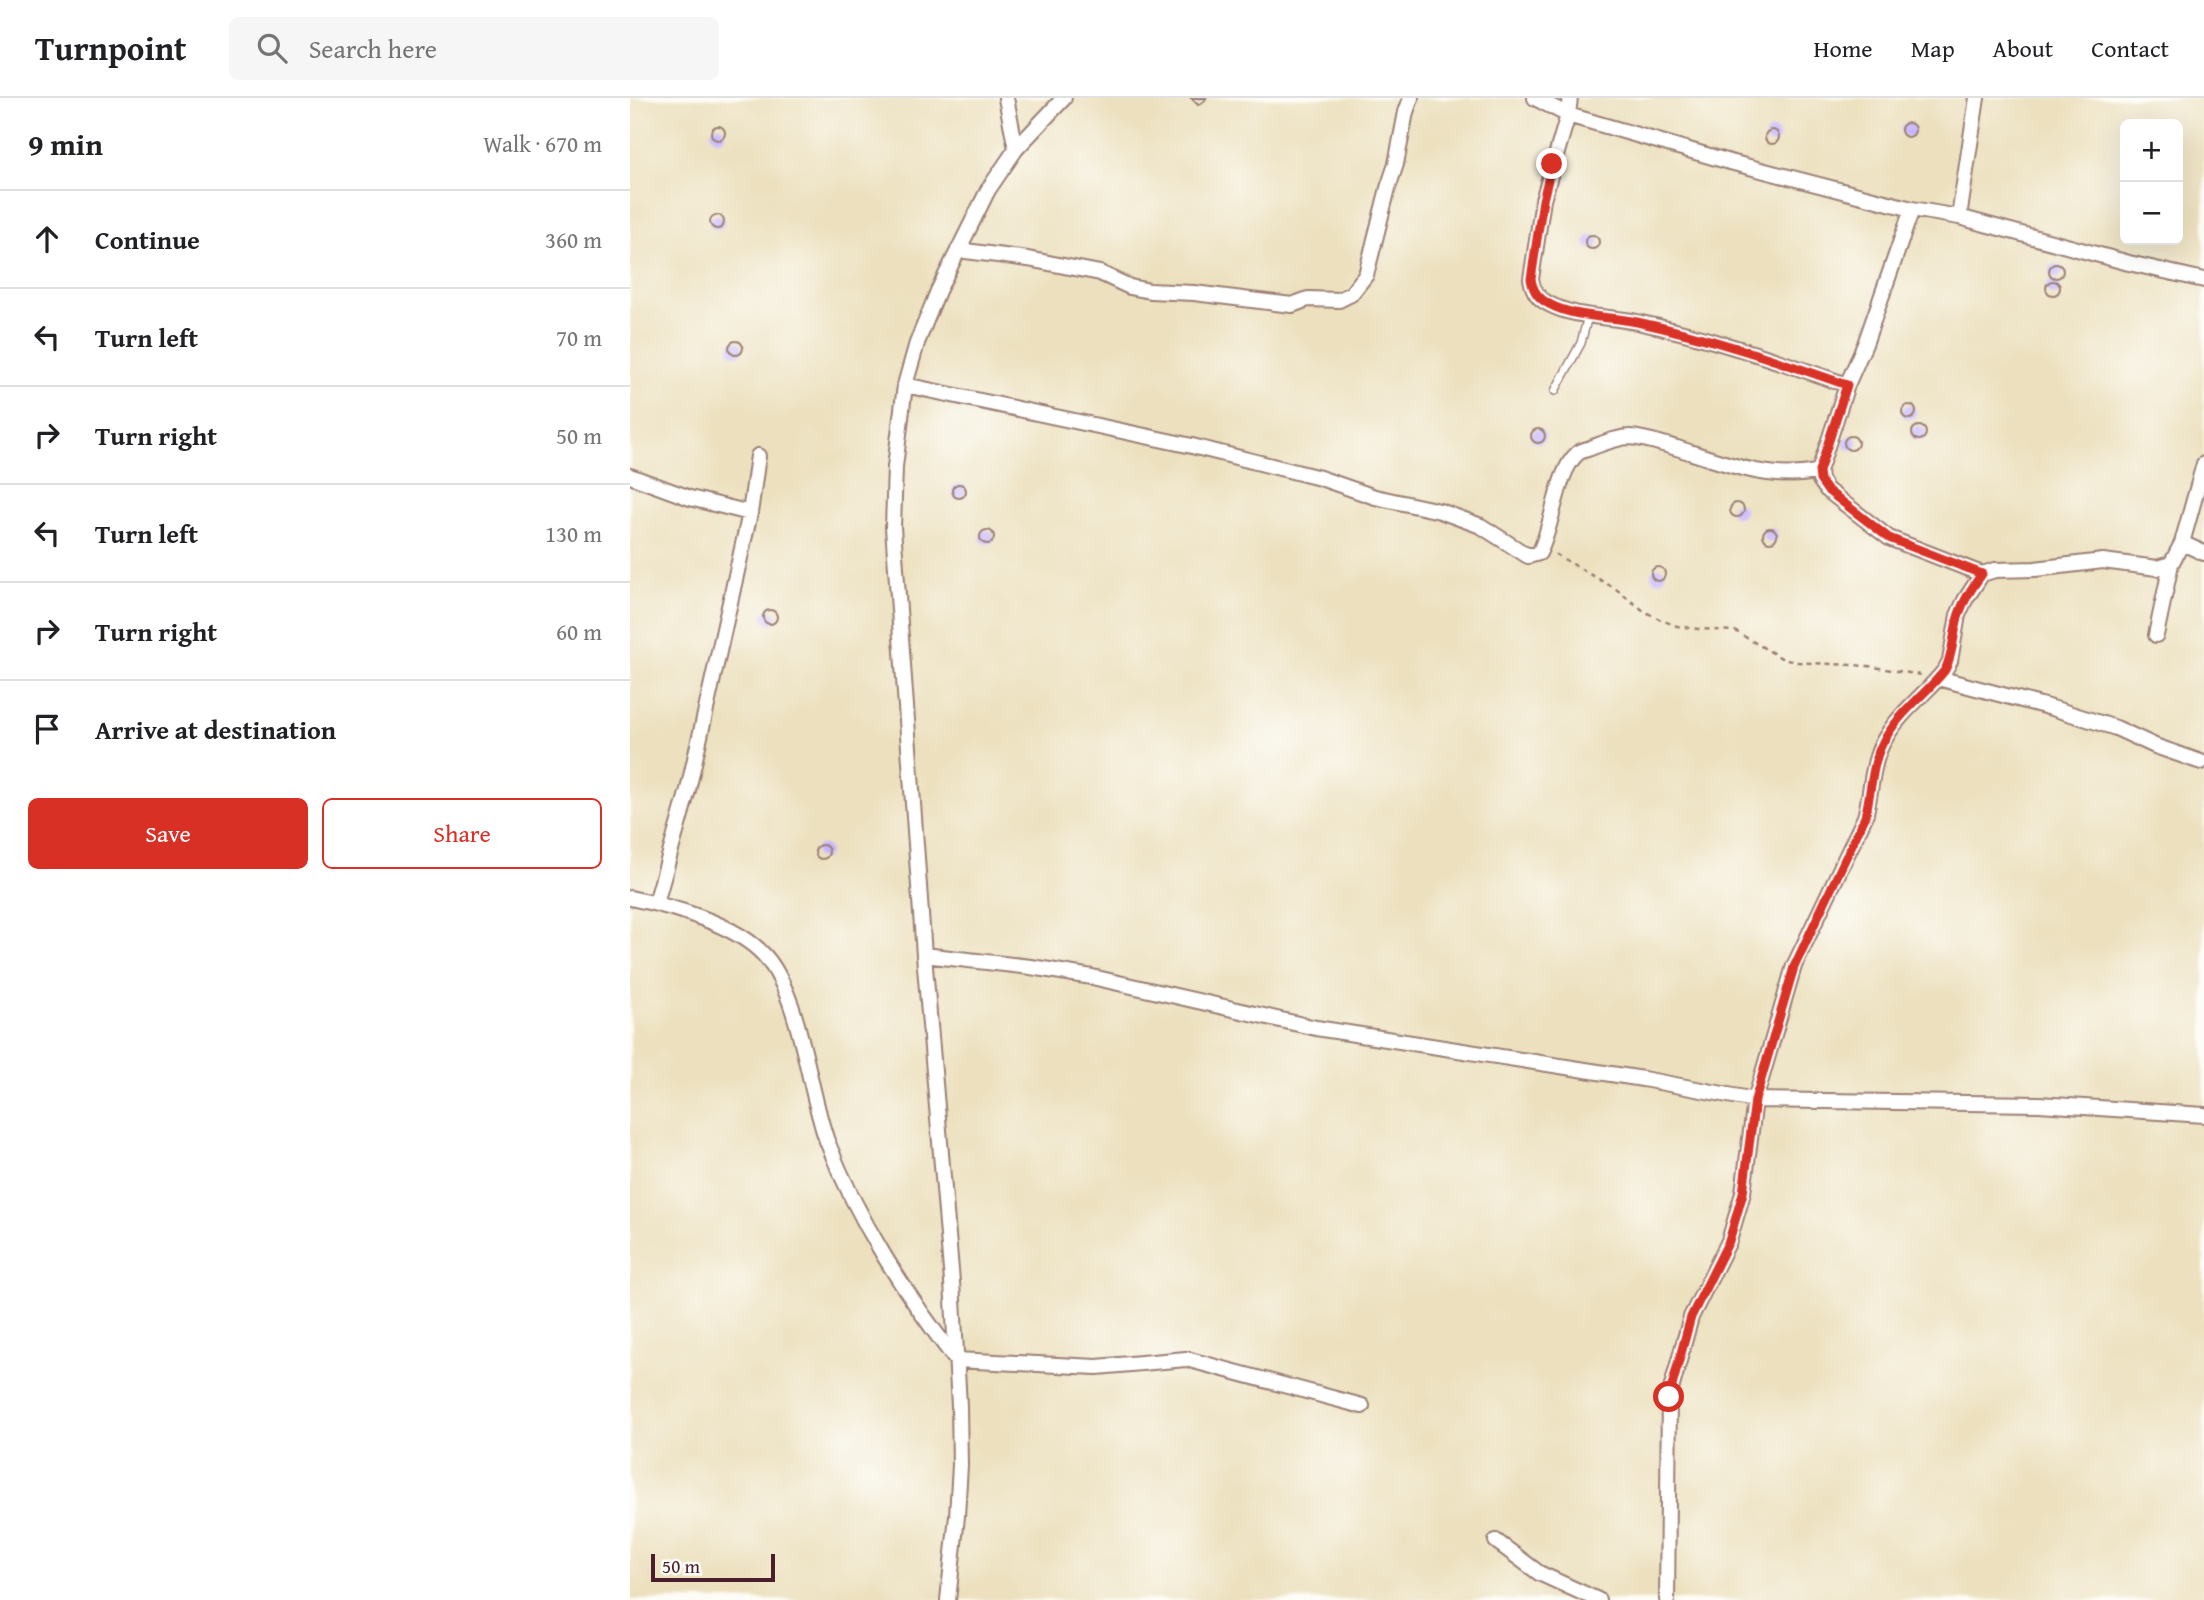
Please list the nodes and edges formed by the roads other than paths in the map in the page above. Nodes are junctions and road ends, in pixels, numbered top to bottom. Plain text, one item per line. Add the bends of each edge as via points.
1 (1006, 98) edge
2 (1065, 98) edge
3 (1411, 98) edge
4 (1535, 98) edge
5 (1570, 98) edge
6 (1977, 98) edge
7 (1568, 115) junction
8 (1016, 149) junction
9 (1912, 209) junction
10 (1959, 217) junction
11 (958, 250) junction
12 (2204, 280) edge
13 (1588, 315) junction
14 (905, 385) junction
15 (1847, 385) junction
16 (1555, 391) dead end
17 (758, 456) dead end
18 (2204, 464) edge
19 (1819, 471) junction
20 (630, 476) edge
21 (750, 513) junction
22 (2182, 543) junction
23 (2204, 553) edge
24 (2171, 564) junction
25 (1982, 574) junction
26 (2156, 635) dead end
27 (1938, 678) junction
28 (2201, 762) dead end
29 (630, 898) edge
30 (656, 903) junction
31 (924, 955) junction
32 (1755, 1100) junction
33 (2204, 1115) edge
34 (956, 1360) junction
35 (1362, 1406) dead end
36 (1496, 1541) dead end
37 (948, 1600) edge
38 (1598, 1600) edge
39 (1667, 1600) edge

1 - 8 street
2 - 8 street
3 - 11 street via 1366,275 1351,294 1339,300 1308,299 1292,305 1150,291 1100,273
4 - 7 street
5 - 7 street
6 - 10 street
7 - 9 street
7 - 13 street via 1543,200 1531,279 1533,291 1549,305
8 - 11 street via 988,190
9 - 10 street
9 - 15 street
10 - 12 street
11 - 14 street via 917,343
13 - 15 street via 1699,338
13 - 16 lane via 1581,343
14 - 19 street via 1320,478 1481,526 1528,556 1543,547 1567,470 1578,453 1606,442 1627,437 1653,441 1789,476
14 - 31 street via 893,527
15 - 19 street
17 - 21 street
18 - 22 street
19 - 25 street via 1827,490 1889,538
20 - 21 street
21 - 30 street via 688,790
22 - 23 street
22 - 24 street
24 - 25 street via 2157,568 2103,561
24 - 26 street
25 - 27 street via 1958,615 1950,661
27 - 28 street via 2103,724
27 - 32 street via 1886,736 1875,760 1865,817 1794,967
29 - 30 street
30 - 34 street via 713,922 765,955 794,1015 826,1138 847,1191 872,1239
31 - 32 street via 1092,977 1316,1028
31 - 34 street
32 - 33 street via 2039,1104
32 - 39 street via 1743,1193 1729,1241 1691,1317 1669,1397
34 - 35 street via 1097,1367 1186,1359
34 - 37 street via 960,1465
36 - 38 street via 1539,1573

